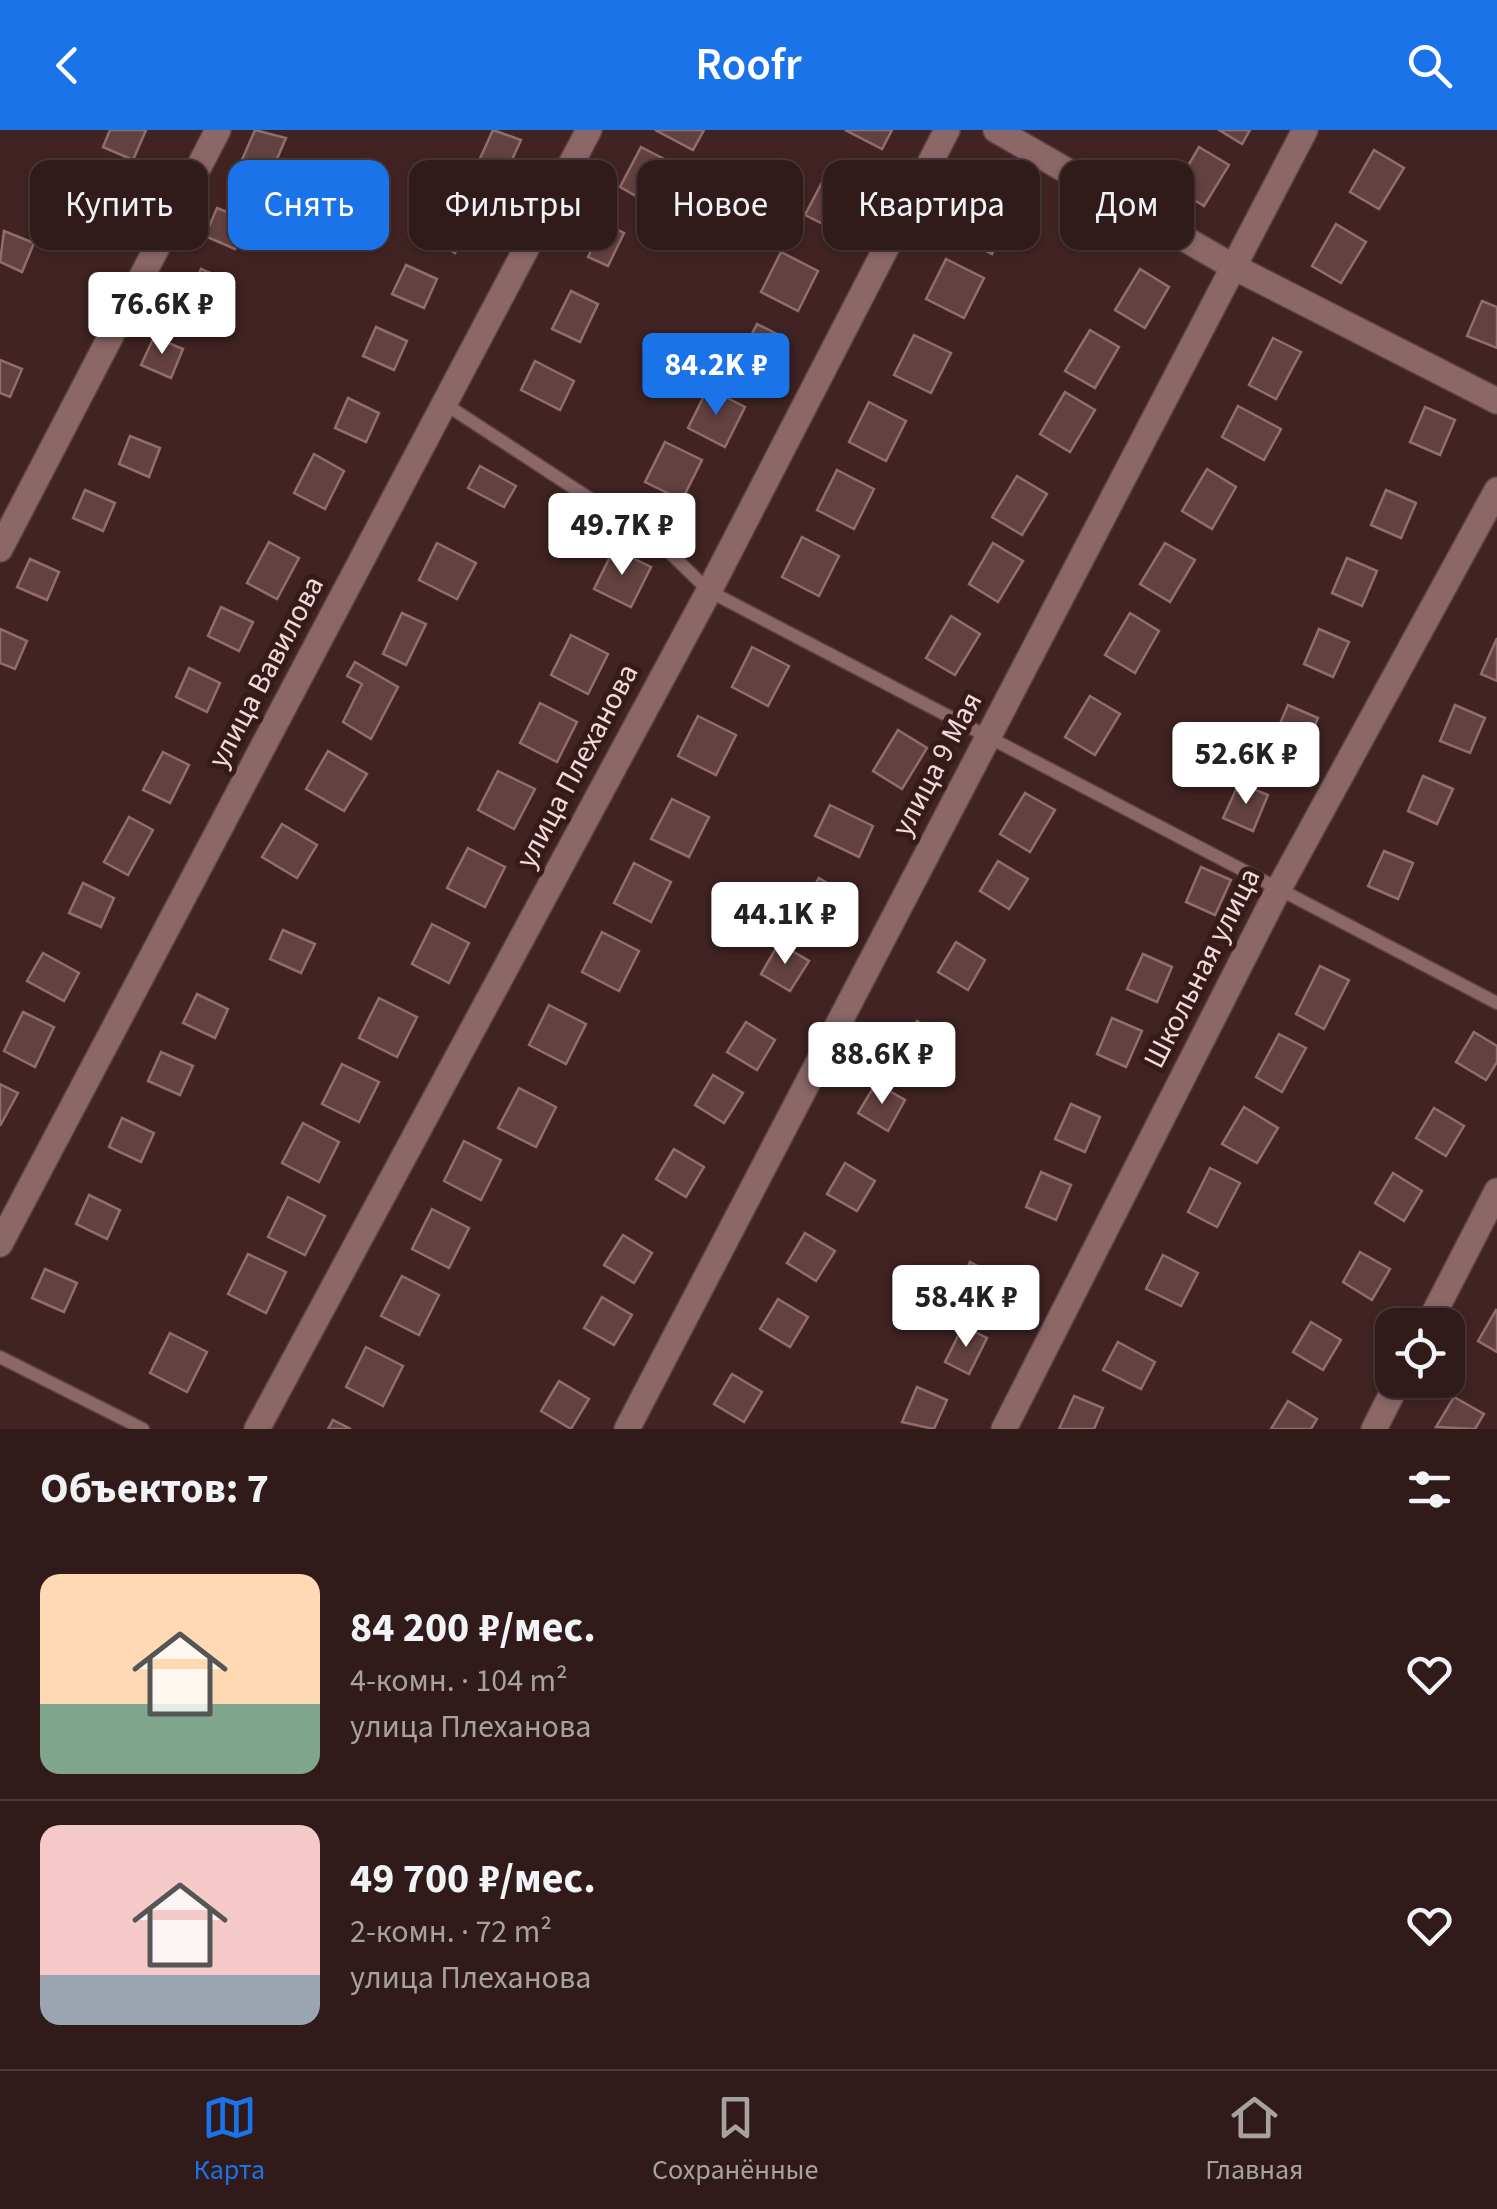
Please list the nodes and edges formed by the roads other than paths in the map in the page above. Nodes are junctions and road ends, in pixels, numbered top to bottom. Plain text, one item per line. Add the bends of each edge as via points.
1 (218, 130) edge
2 (589, 130) edge
3 (946, 130) edge
4 (996, 130) edge
5 (1304, 130) edge
6 (1232, 266) junction
7 (1497, 401) edge
8 (445, 404) junction
9 (1497, 490) edge
10 (0, 548) edge
11 (708, 592) junction
12 (986, 740) junction
13 (1276, 892) junction
14 (1497, 1003) edge
15 (1497, 1191) edge
16 (0, 1244) edge
17 (1437, 1308) edge
18 (0, 1357) edge
19 (1390, 1398) edge
20 (143, 1429) edge
21 (257, 1429) edge
22 (627, 1429) edge
23 (1004, 1429) edge
24 (1374, 1429) edge

1 - 10 street
2 - 8 street, улица Вавилова
3 - 11 street, улица Плеханова
4 - 6 street
5 - 6 street, улица 9 Мая
6 - 7 street
6 - 12 street, улица 9 Мая
8 - 11 lane via 664,547
8 - 16 street, улица Вавилова
9 - 13 street, Школьная улица
11 - 12 lane
11 - 21 street, улица Плеханова
12 - 13 lane
12 - 22 street, улица 9 Мая
13 - 14 lane
13 - 23 street, Школьная улица
15 - 17 street
18 - 20 lane
19 - 24 street

